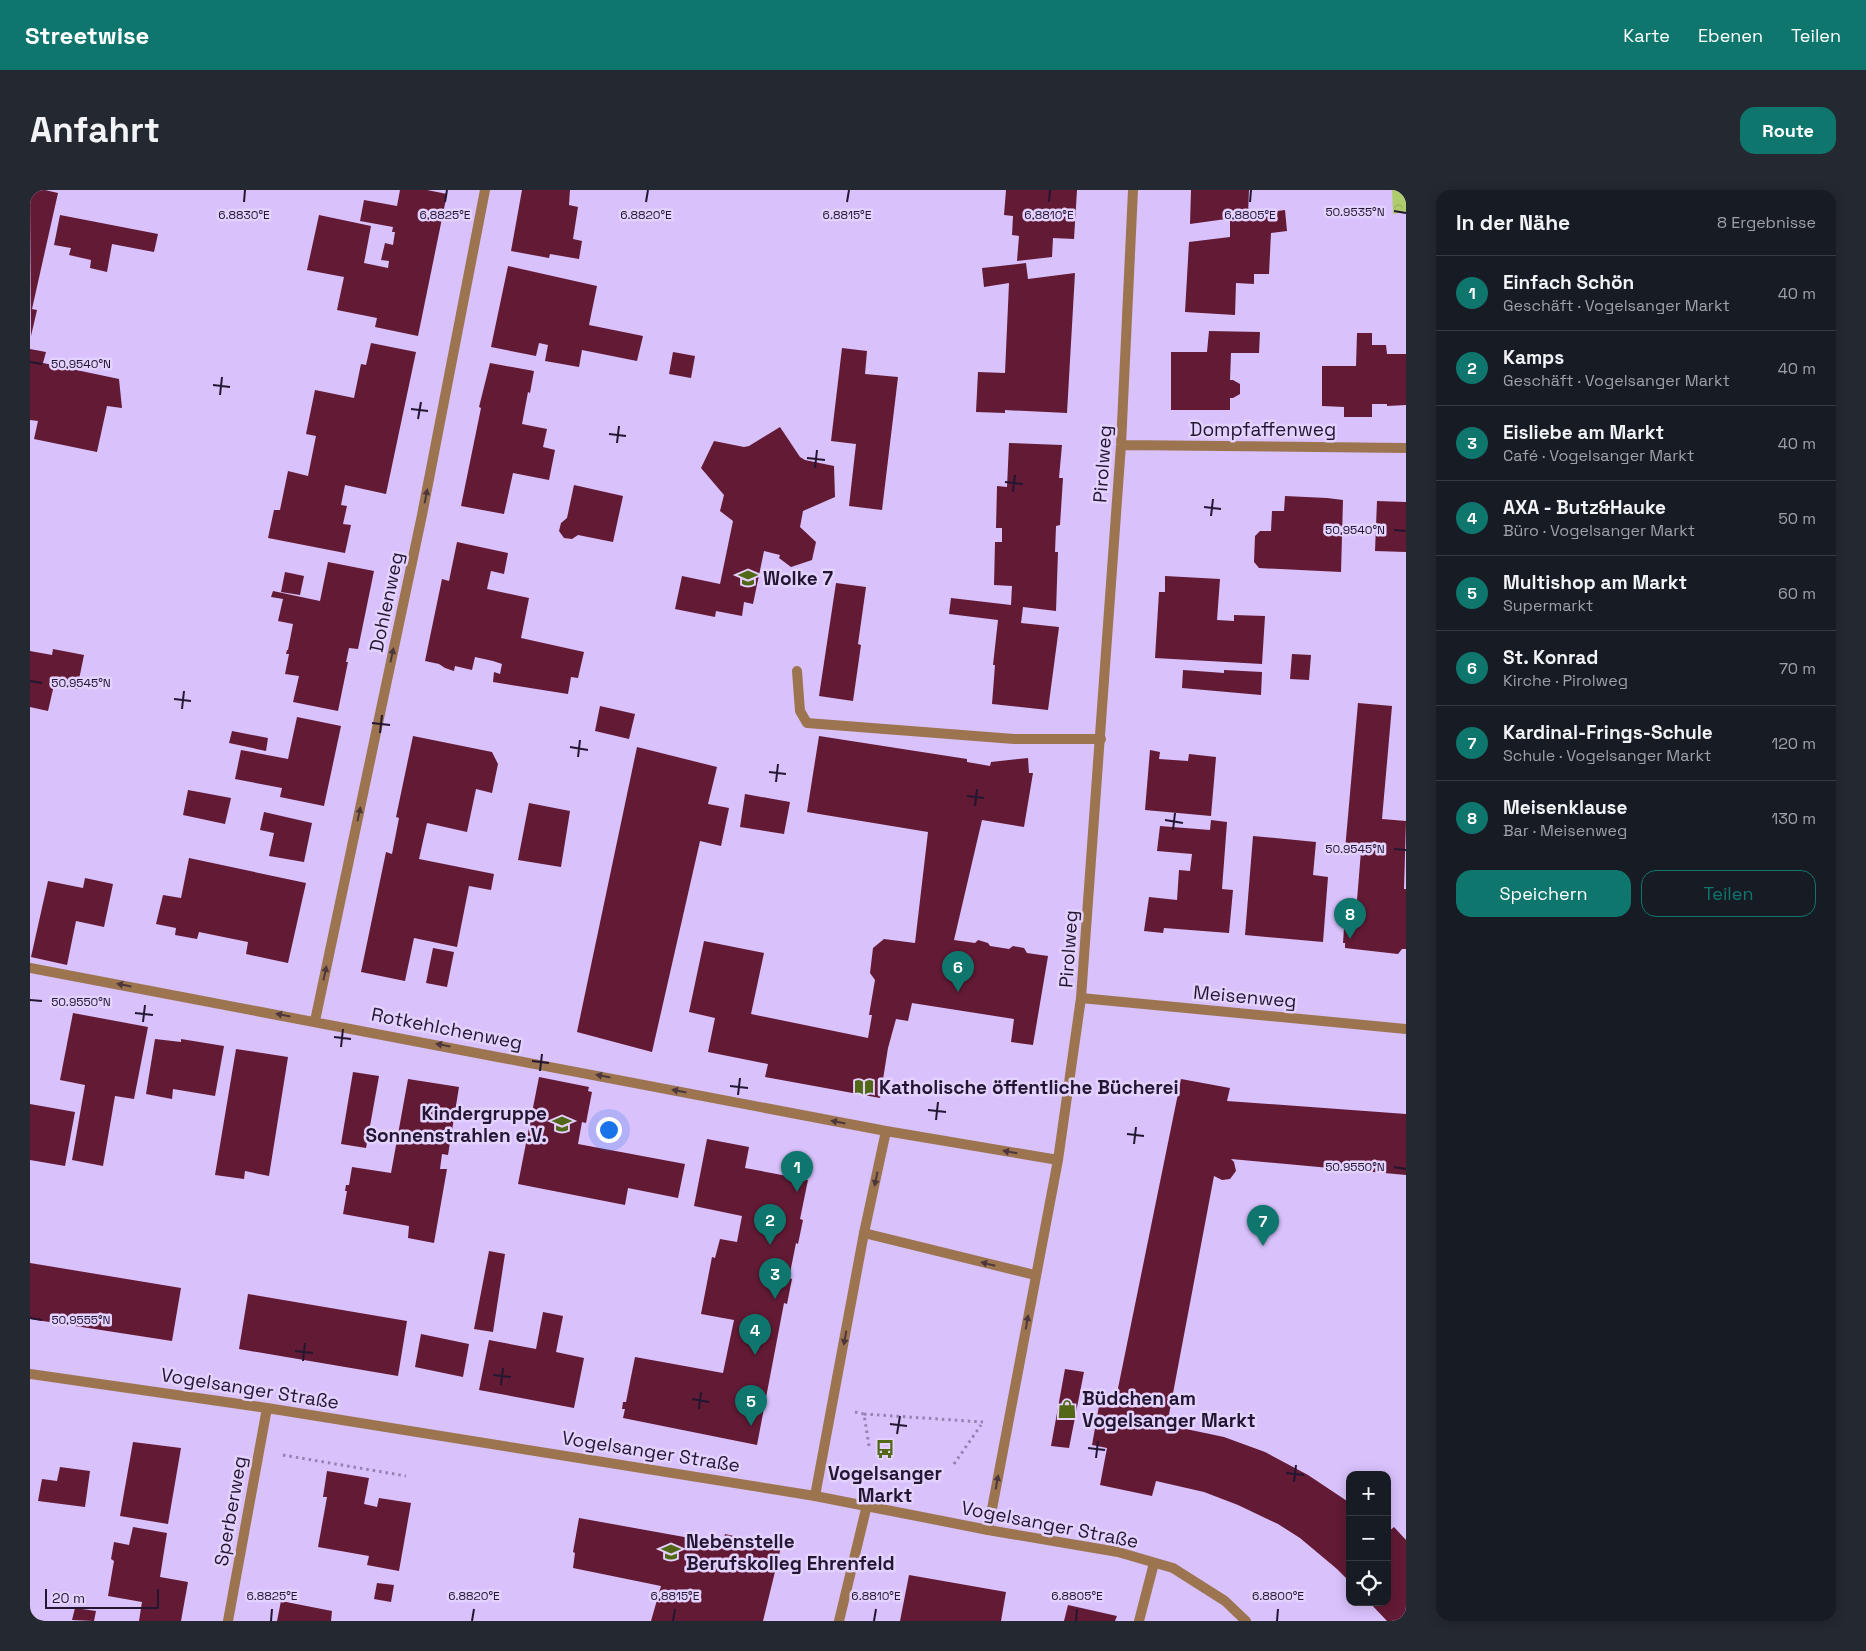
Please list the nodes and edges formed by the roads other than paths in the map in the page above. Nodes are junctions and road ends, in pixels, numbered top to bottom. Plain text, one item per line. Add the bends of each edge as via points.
1 (485, 190) edge
2 (1133, 190) edge
3 (1121, 445) junction
4 (1406, 448) edge
5 (797, 671) dead end
6 (1101, 739) junction
7 (30, 968) edge
8 (1081, 998) junction
9 (315, 1021) junction
10 (1406, 1028) edge
11 (886, 1131) junction
12 (1058, 1160) junction
13 (864, 1233) junction
14 (1035, 1275) junction
15 (30, 1374) edge
16 (267, 1408) junction
17 (815, 1496) junction
18 (867, 1505) junction
19 (988, 1530) junction
20 (1154, 1563) junction
21 (228, 1621) edge
22 (839, 1621) edge
23 (1139, 1621) edge
24 (1246, 1621) edge

9 -> 1 street, Dohlenweg via 422,515
2 - 3 street, Pirolweg
3 - 4 street, Dompfaffenweg
3 - 6 street, Pirolweg
5 - 6 street via 800,711 807,723 1014,739
6 - 8 street, Pirolweg
9 -> 7 street, Rotkehlchenweg
8 - 10 street, Meisenweg
8 - 12 street, Pirolweg
11 -> 9 street, Rotkehlchenweg
12 -> 11 street
11 -> 13 street
12 - 14 street
14 -> 13 street
13 -> 17 street
19 -> 14 street
15 - 16 street, Vogelsanger Straße
16 - 17 street, Vogelsanger Straße
16 - 21 street, Sperberweg
17 - 18 street, Vogelsanger Straße
18 - 19 street, Vogelsanger Straße
18 - 22 street
19 - 20 street, Vogelsanger Straße via 1118,1552
20 - 23 street
20 - 24 street, Vogelsanger Straße via 1173,1568 1225,1601

